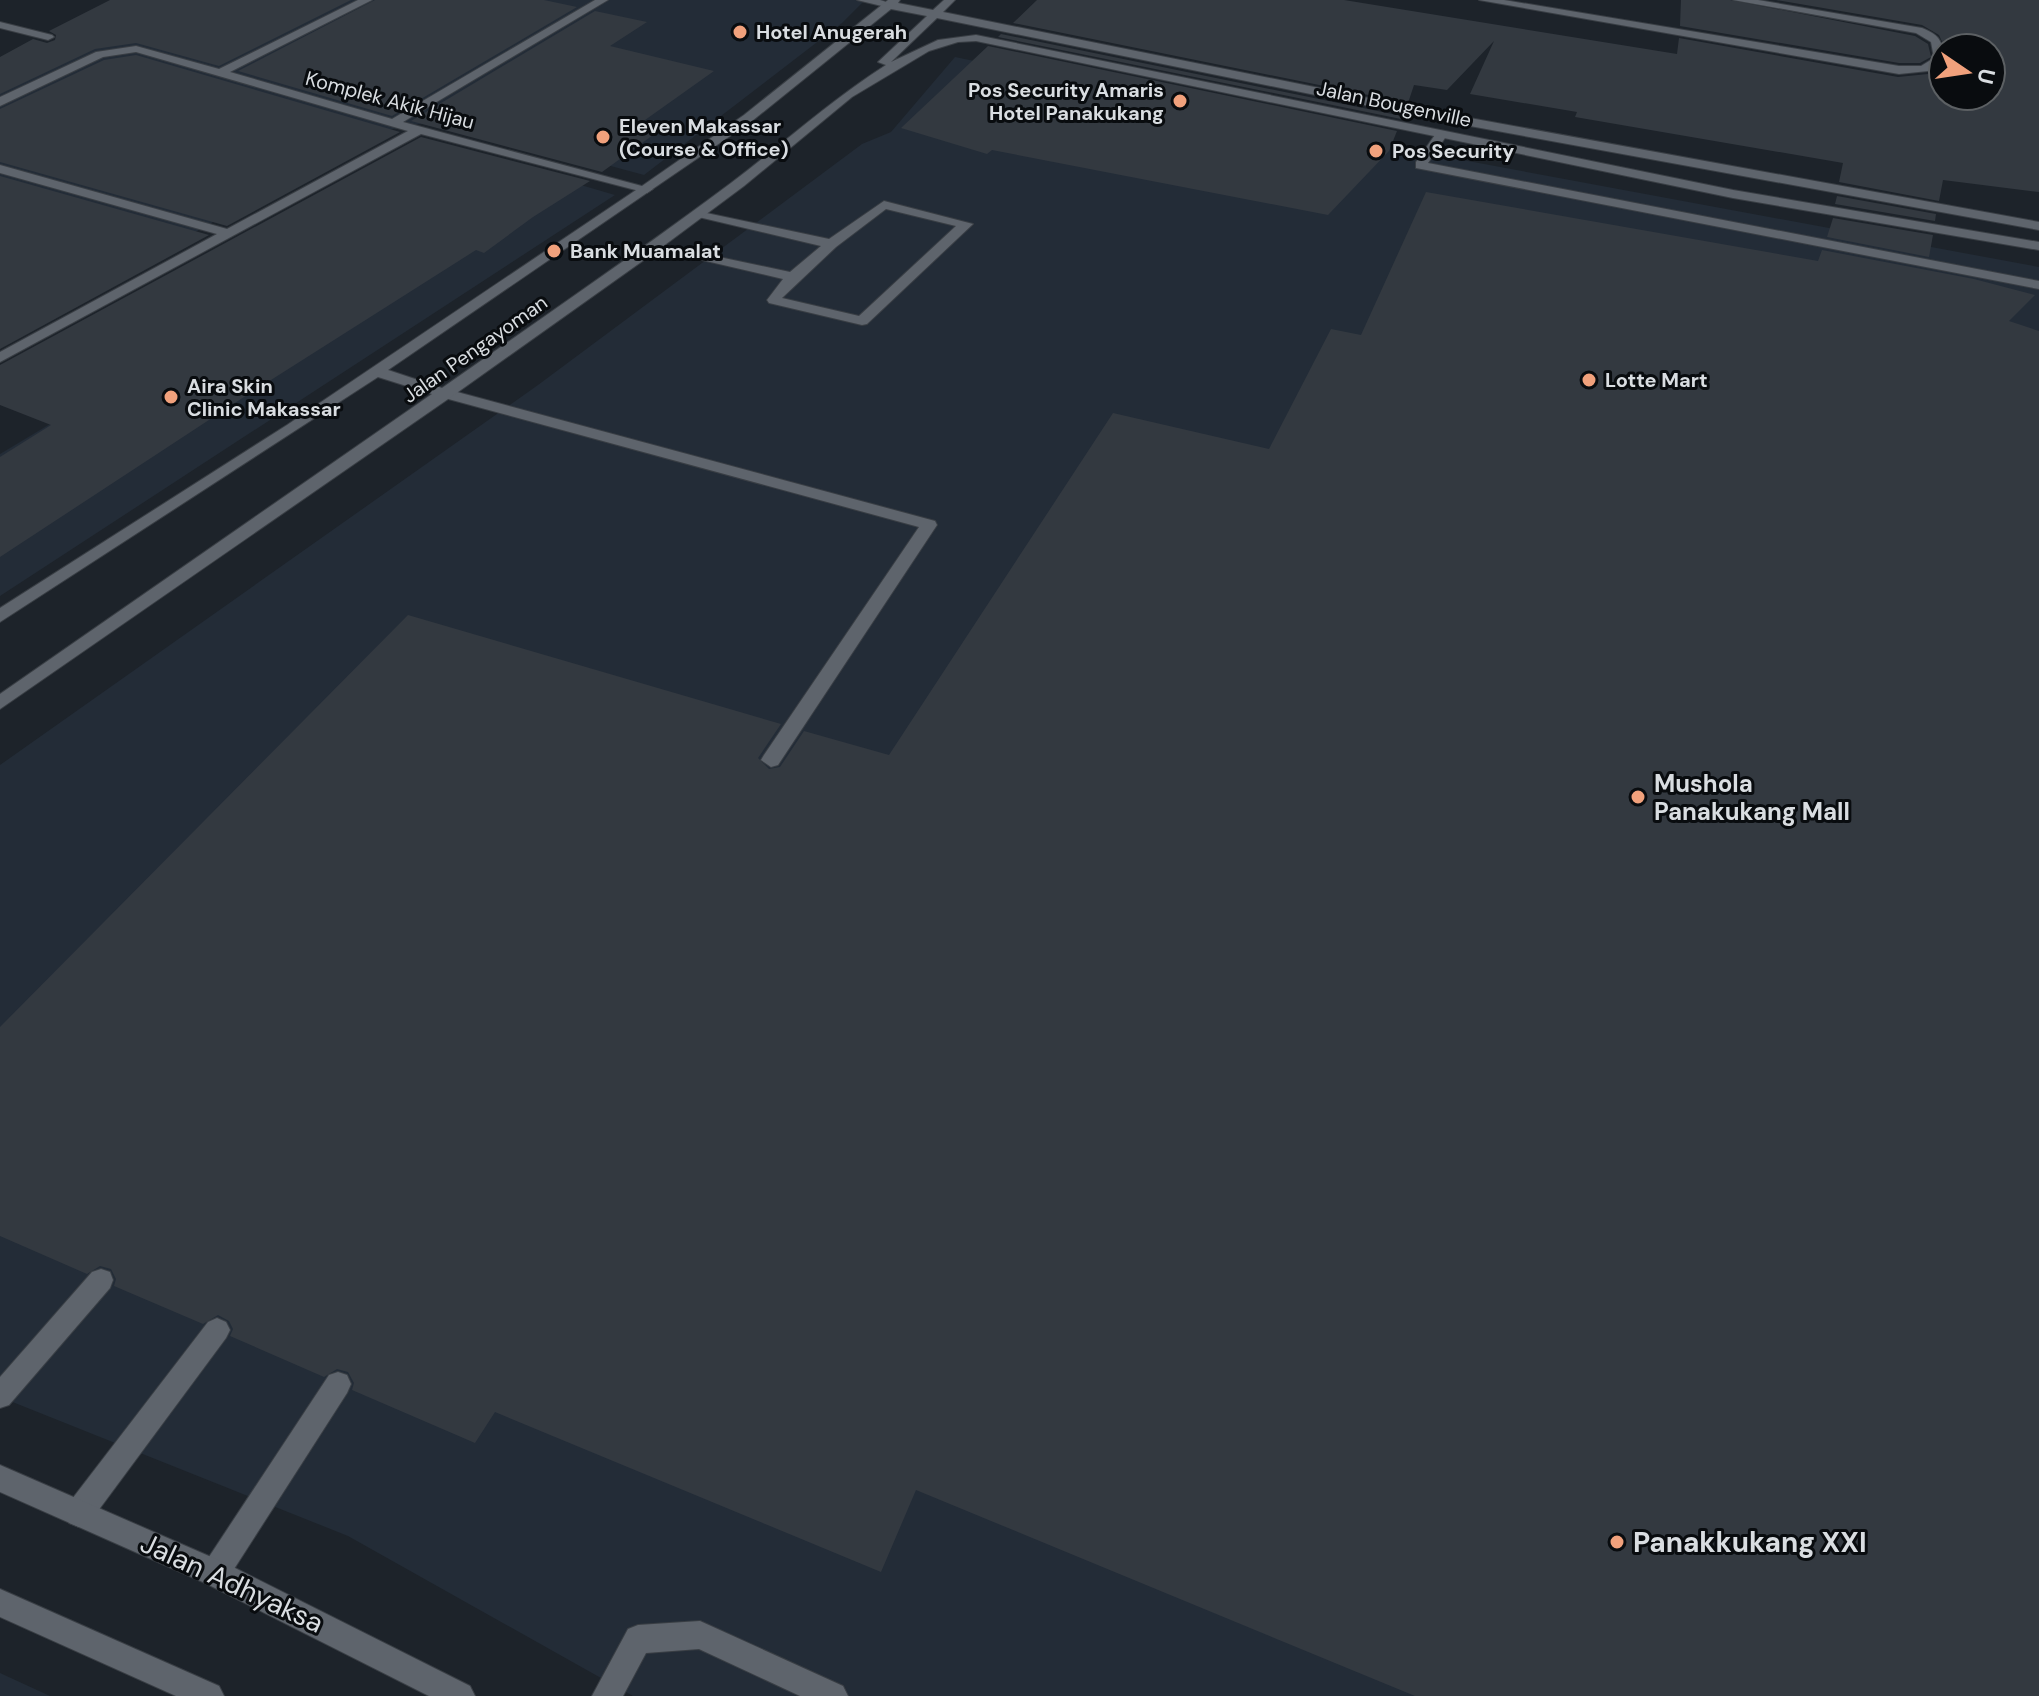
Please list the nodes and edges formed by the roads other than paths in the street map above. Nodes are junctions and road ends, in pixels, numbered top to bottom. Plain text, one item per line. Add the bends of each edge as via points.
1 (367, 0) edge
2 (603, 0) edge
3 (862, 0) edge
4 (950, 0) edge
5 (1484, 0) edge
6 (1738, 0) edge
7 (892, 2) edge
8 (937, 13) junction
9 (0, 25) edge
10 (48, 37) dead end
11 (220, 73) junction
12 (850, 94) junction
13 (0, 102) edge
14 (393, 123) junction
15 (419, 130) junction
16 (1441, 135) junction
17 (1579, 143) junction
18 (1571, 161) junction
19 (0, 169) edge
20 (647, 189) junction
21 (697, 215) junction
22 (2039, 226) edge
23 (231, 234) junction
24 (831, 244) junction
25 (2039, 246) edge
26 (653, 247) junction
27 (792, 277) junction
28 (2039, 285) edge
29 (0, 358) edge
30 (376, 371) junction
31 (446, 394) junction
32 (0, 616) edge
33 (0, 703) edge
34 (771, 760) dead end
35 (101, 1280) dead end
36 (217, 1330) dead end
37 (338, 1384) dead end
38 (0, 1396) edge
39 (0, 1478) edge
40 (79, 1513) junction
41 (215, 1573) junction
42 (0, 1603) edge
43 (209, 1696) edge
44 (460, 1696) edge
45 (607, 1696) edge
46 (833, 1696) edge

1 - 11 street
2 - 14 street
3 - 7 street, Jalan Bougenville
4 - 8 street, Jalan Pengayoman
5 - 6 street via 1899,70 1924,69 1940,59 1934,35 1918,30
7 - 8 street, Jalan Bougenville
7 - 20 street, Jalan Pengayoman via 748,118
8 - 12 street, Jalan Pengayoman
8 - 17 street, Jalan Bougenville
9 - 10 street
11 - 13 street, Komplek Akik Hijau via 123,49 100,54
11 - 14 street, Komplek Akik Hijau
12 - 16 street, Jalan Bougenville via 927,46 976,38
12 - 21 street, Jalan Pengayoman
14 - 15 street, Komplek Akik Hijau
15 - 20 street, Komplek Akik Hijau
15 - 23 street
16 - 18 street, Jalan Bougenville
16 - 28 street via 1420,165
17 - 18 street
17 - 22 street, Jalan Bougenville
18 - 25 street, Jalan Bougenville
19 - 23 street
20 - 30 street, Jalan Pengayoman
21 - 24 street
21 - 26 street, Jalan Pengayoman
23 - 29 street
24 - 27 street
24 - 27 street via 884,205 966,224 862,321 774,300
26 - 27 street
26 - 31 street, Jalan Pengayoman
30 - 31 street
30 - 32 street, Jalan Pengayoman
31 - 33 street, Jalan Pengayoman
31 - 34 street via 929,525
35 - 38 street
36 - 40 street
37 - 41 street
39 - 40 street, Jalan Adhyaksa
40 - 41 street, Jalan Adhyaksa
41 - 44 street, Jalan Adhyaksa
42 - 43 street
45 - 46 street via 638,1639 700,1635

